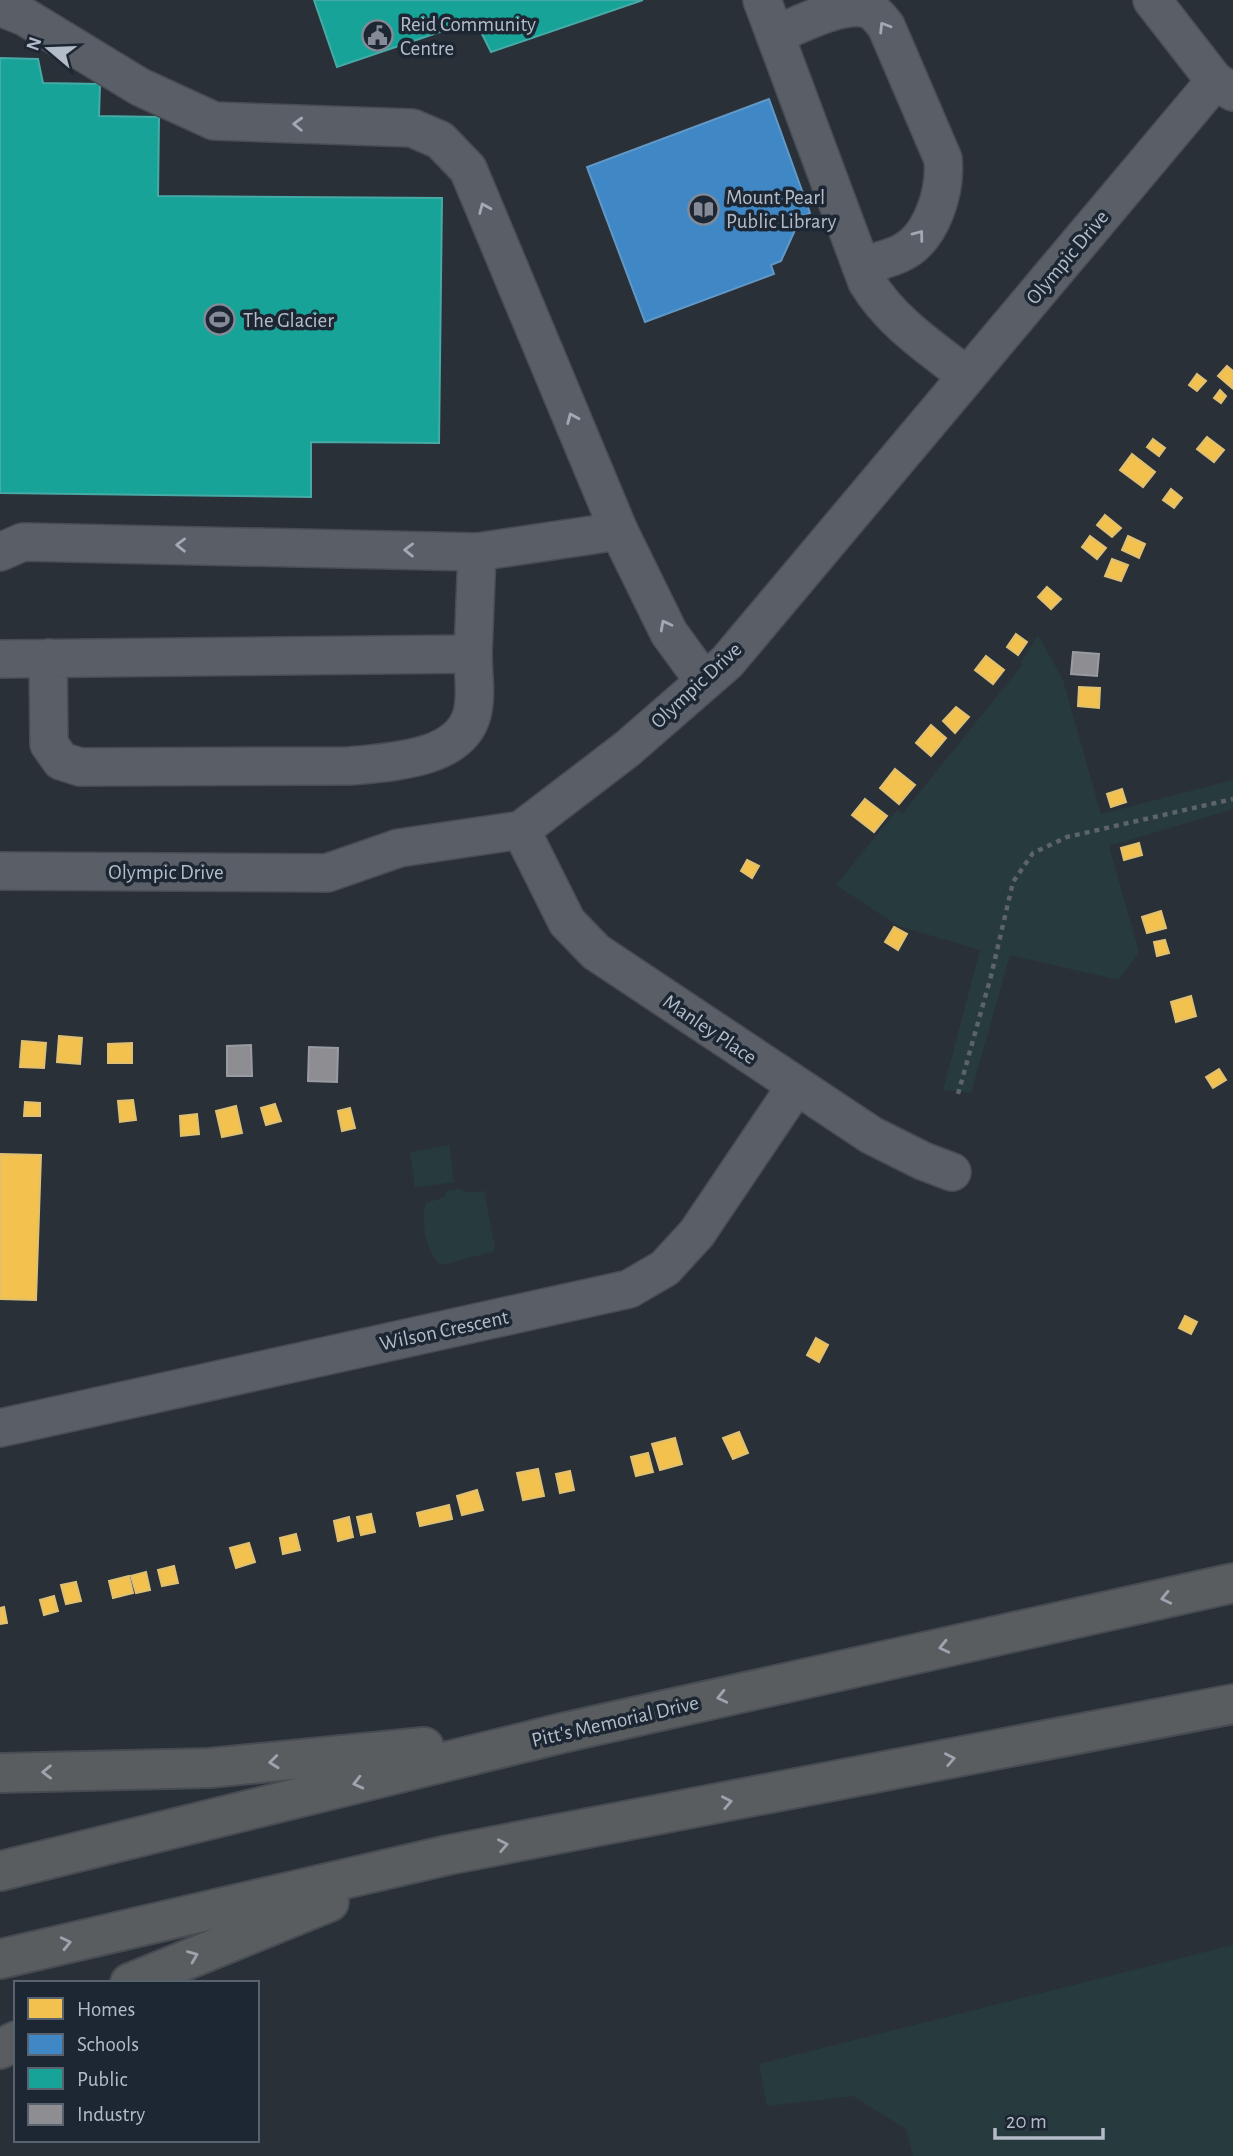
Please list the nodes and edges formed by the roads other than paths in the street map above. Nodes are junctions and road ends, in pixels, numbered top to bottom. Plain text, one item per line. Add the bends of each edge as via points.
1 (762, 0) edge
2 (1152, 0) edge
3 (20, 8) edge
4 (775, 35) junction
5 (1224, 87) edge
6 (861, 266) junction
7 (967, 376) junction
8 (619, 531) junction
9 (0, 552) edge
10 (477, 552) junction
11 (473, 654) junction
12 (48, 658) junction
13 (0, 659) edge
14 (704, 681) junction
15 (521, 830) junction
16 (0, 871) edge
17 (796, 1086) junction
18 (952, 1172) dead end
19 (0, 1428) edge
20 (1233, 1583) edge
21 (1233, 1704) edge
22 (562, 1733) junction
23 (0, 1773) edge
24 (448, 1856) junction
25 (0, 1871) edge
26 (0, 1959) edge
27 (135, 1981) edge

1 - 4 street
2 - 5 street
8 -> 3 street via 468,169 440,140 412,128 214,121 140,87
4 - 6 street
6 -> 4 street via 903,252 916,242 942,196 943,159 886,26 873,11 857,6 838,9
5 - 7 street, Olympic Drive
6 - 7 street via 880,304
7 - 14 street, Olympic Drive via 727,662
8 - 10 street
14 -> 8 street via 669,633
10 -> 9 street via 23,542
10 - 11 street
11 - 12 street
11 - 12 street via 473,712 466,731 454,743 432,753 388,762 337,766 80,767 61,761 49,744
12 - 13 street
14 - 15 street, Olympic Drive
15 - 16 street, Olympic Drive via 399,848 327,873
15 - 17 street, Manley Place via 556,905 596,952
17 - 18 street, Manley Place via 871,1135
17 - 19 street, Wilson Crescent via 697,1233 665,1268 629,1289
20 -> 22 highway, Pitt's Memorial Drive
24 -> 21 highway
22 -> 23 highway via 209,1768
22 -> 25 highway, Pitt's Memorial Drive
26 -> 24 highway
27 -> 24 highway

